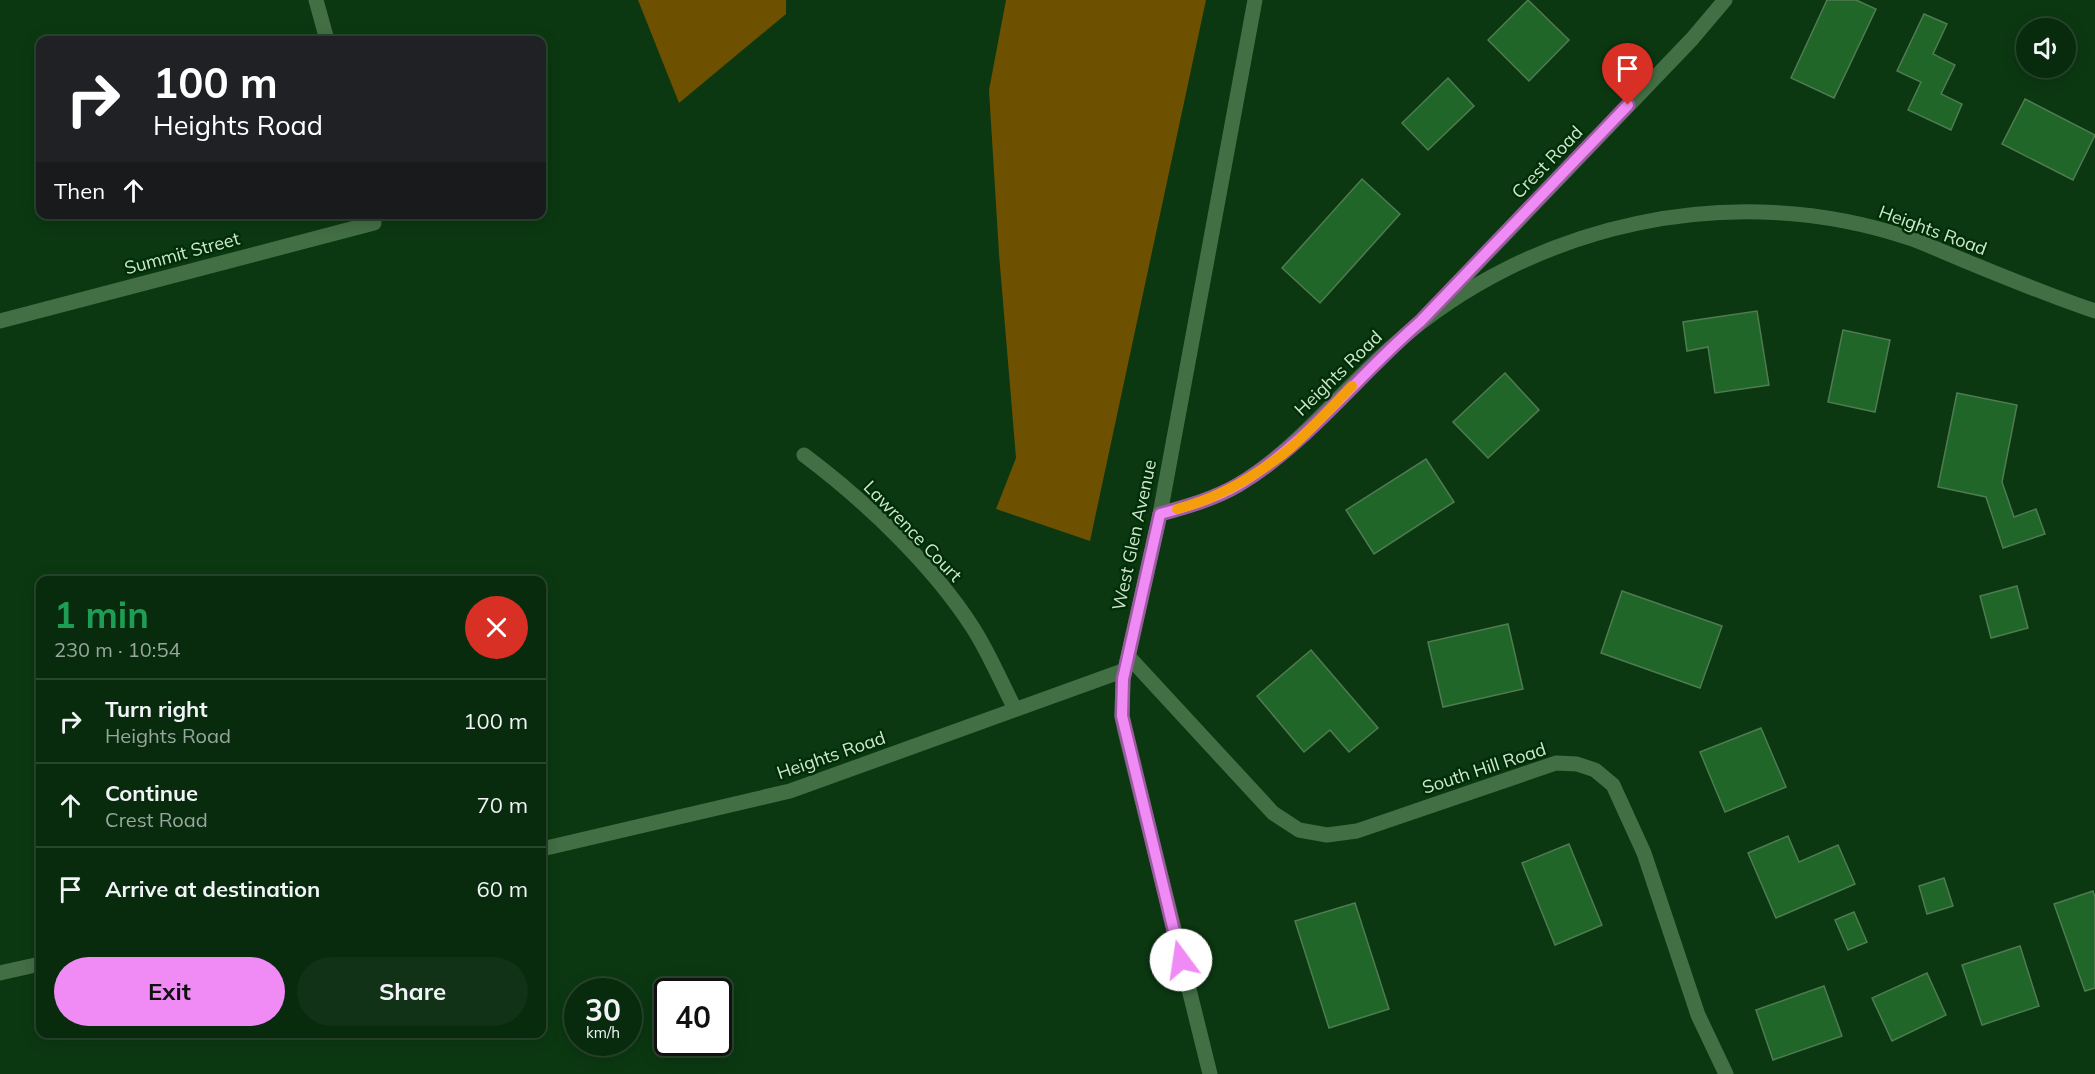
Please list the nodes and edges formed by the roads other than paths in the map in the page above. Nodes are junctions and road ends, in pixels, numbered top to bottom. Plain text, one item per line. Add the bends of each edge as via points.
1 (316, 0) edge
2 (1255, 0) edge
3 (1725, 0) edge
4 (326, 36) edge
5 (373, 219) edge
6 (2095, 311) edge
7 (0, 321) edge
8 (1420, 322) junction
9 (804, 455) dead end
10 (1160, 514) junction
11 (1127, 664) junction
12 (1015, 709) junction
13 (546, 848) edge
14 (36, 965) edge
15 (0, 974) edge
16 (1210, 1074) edge
17 (1726, 1074) edge

1 - 4 street
2 - 10 street, West Glen Avenue
3 - 8 street, Crest Road
5 - 7 street, Summit Street
6 - 8 street, Heights Road via 1909,238 1847,222 1783,213 1718,212 1654,219 1591,234 1531,257 1473,286
8 - 10 street, Heights Road via 1284,453 1237,486
9 - 12 street, Lawrence Court via 885,525 937,579 973,628
10 - 11 street, West Glen Avenue
11 - 12 street, Heights Road
11 - 16 street, West Glen Avenue via 1123,679 1125,731
11 - 17 street, South Hill Road via 1273,813 1299,830 1327,835 1357,831 1556,764 1577,764 1595,770 1613,785 1644,853 1698,1015
12 - 13 street, Heights Road via 790,791
14 - 15 street

